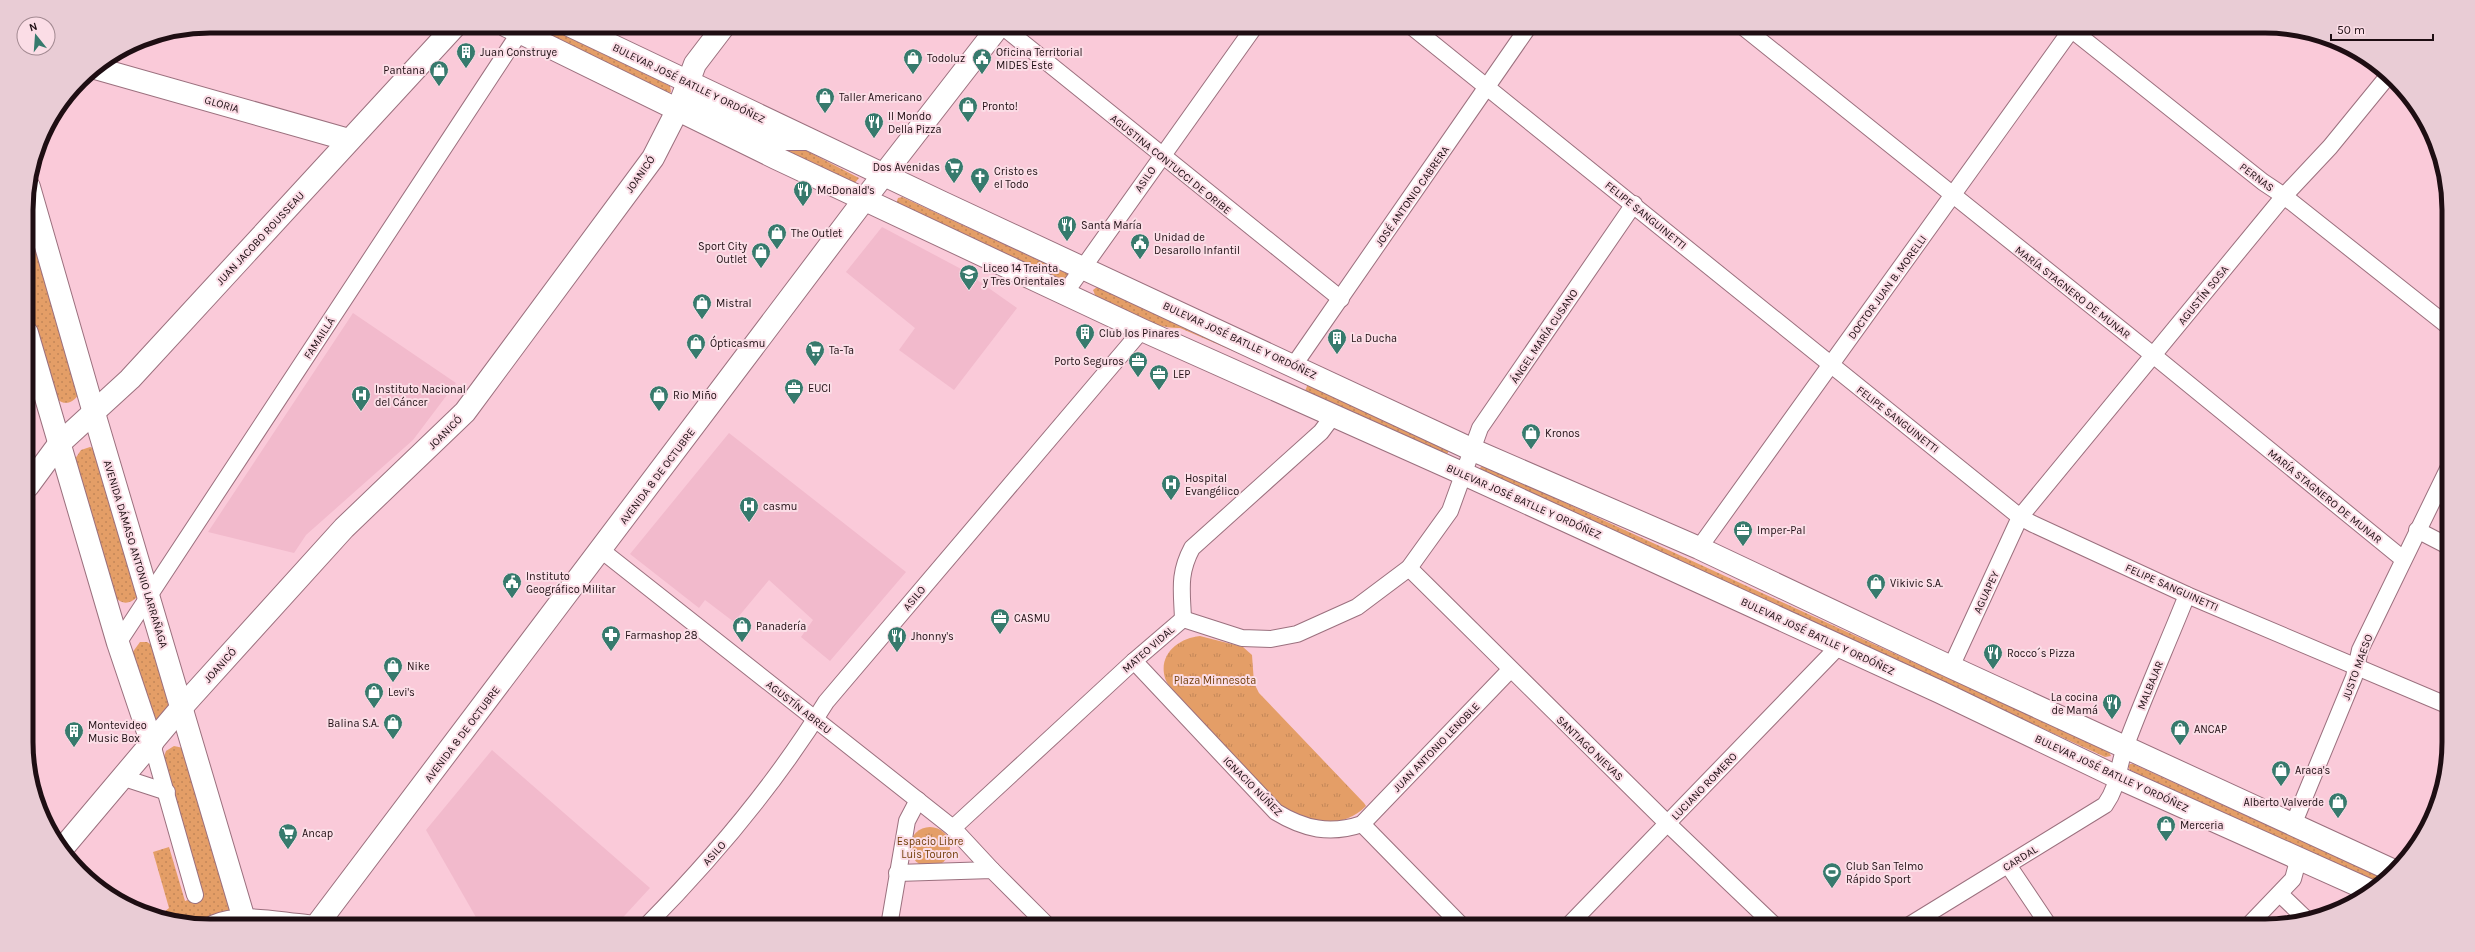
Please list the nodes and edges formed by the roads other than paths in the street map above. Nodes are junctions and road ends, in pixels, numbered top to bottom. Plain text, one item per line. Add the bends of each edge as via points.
1 (449, 33) edge
2 (510, 33) edge
3 (521, 33) edge
4 (586, 33) edge
5 (719, 33) edge
6 (995, 33) edge
7 (1009, 33) edge
8 (1250, 33) edge
9 (1420, 33) edge
10 (1524, 33) edge
11 (1751, 33) edge
12 (2067, 33) edge
13 (2078, 33) edge
14 (102, 70) edge
15 (2385, 80) edge
16 (687, 82) junction
17 (1488, 86) junction
18 (678, 109) junction
19 (807, 139) junction
20 (349, 140) junction
21 (1161, 156) junction
22 (884, 175) junction
23 (1952, 196) junction
24 (2284, 196) junction
25 (33, 198) edge
26 (864, 200) junction
27 (1634, 204) junction
28 (1083, 268) junction
29 (1064, 294) junction
30 (1341, 299) junction
31 (2442, 321) edge
32 (1148, 332) junction
33 (33, 354) edge
34 (2153, 355) junction
35 (1294, 365) junction
36 (1831, 366) junction
37 (94, 413) junction
38 (1333, 416) junction
39 (59, 444) junction
40 (1472, 450) junction
41 (1464, 474) junction
42 (33, 479) edge
43 (2442, 481) edge
44 (2020, 516) junction
45 (2417, 530) junction
46 (2442, 543) edge
47 (1699, 548) junction
48 (601, 550) junction
49 (2403, 559) junction
50 (1409, 568) junction
51 (2187, 595) junction
52 (148, 598) junction
53 (1183, 619) junction
54 (118, 643) junction
55 (1839, 646) junction
56 (1134, 661) junction
57 (2357, 665) junction
58 (1951, 667) junction
59 (1510, 670) junction
60 (2442, 703) edge
61 (181, 708) junction
62 (815, 720) junction
63 (152, 744) junction
64 (2125, 747) junction
65 (124, 778) junction
66 (2119, 778) junction
67 (167, 792) junction
68 (918, 800) junction
69 (1362, 824) junction
70 (1668, 824) junction
71 (2293, 824) junction
72 (953, 828) junction
73 (66, 844) edge
74 (2299, 857) junction
75 (2008, 865) junction
76 (2389, 868) edge
77 (992, 870) junction
78 (898, 873) junction
79 (2365, 888) edge
80 (2280, 894) junction
81 (195, 896) dead end
82 (2302, 915) edge
83 (244, 919) edge
84 (321, 919) edge
85 (653, 919) edge
86 (890, 919) edge
87 (1041, 919) edge
88 (1455, 919) edge
89 (1575, 919) edge
90 (1767, 919) edge
91 (1919, 919) edge
92 (2044, 919) edge
93 (2255, 919) edge

1 - 20 main road, JUAN JACOBO ROUSSEAU
2 - 52 street, FAMAILLÁ
3 - 18 main road, BULEVAR JOSÉ BATLLE Y ORDÓÑEZ
4 - 16 main road, BULEVAR JOSÉ BATLLE Y ORDÓÑEZ
5 - 16 main road, JOANICÓ via 695,64
6 - 22 main road, AVENIDA 8 DE OCTUBRE
7 - 21 street, AGUSTINA CONTUCCI DE ORIBE
8 - 21 street, ASILO
9 - 17 street, FELIPE SANGUINETTI
10 - 17 street, JOSÉ ANTONIO CABRERA
11 - 23 street, MARÍA STAGNERO DE MUNAR
12 - 23 street, DOCTOR JUAN B. MORELLI
13 - 24 street, PERNAS via 2263,182
14 - 20 main road, GLORIA
15 - 24 street, AGUSTÍN SOSA via 2330,147
16 - 18 main road, JOANICÓ
16 - 19 main road, BULEVAR JOSÉ BATLLE Y ORDÓÑEZ
17 - 27 street, FELIPE SANGUINETTI
17 - 30 street, JOSÉ ANTONIO CABRERA
18 - 19 main road, BULEVAR JOSÉ BATLLE Y ORDÓÑEZ via 686,103 698,102 776,139
18 - 26 main road, BULEVAR JOSÉ BATLLE Y ORDÓÑEZ
18 - 61 main road, JOANICÓ via 653,158 465,412 344,528
19 - 22 main road, BULEVAR JOSÉ BATLLE Y ORDÓÑEZ
20 - 37 main road, JUAN JACOBO ROUSSEAU via 130,379
21 - 28 street, ASILO
21 - 30 street, AGUSTINA CONTUCCI DE ORIBE
22 - 26 main road, AVENIDA 8 DE OCTUBRE
22 - 28 main road, BULEVAR JOSÉ BATLLE Y ORDÓÑEZ
23 - 34 street, MARÍA STAGNERO DE MUNAR
23 - 36 street, DOCTOR JUAN B. MORELLI
24 - 31 street, PERNAS
24 - 34 street, AGUSTÍN SOSA
25 - 37 main road, AVENIDA DÁMASO ANTONIO LARRAÑAGA
26 - 29 main road, BULEVAR JOSÉ BATLLE Y ORDÓÑEZ
26 - 48 main road, AVENIDA 8 DE OCTUBRE
27 - 36 street, FELIPE SANGUINETTI
27 - 40 street, ÁNGEL MARÍA CUSANO via 1480,428
28 - 29 street, ASILO
28 - 35 main road, BULEVAR JOSÉ BATLLE Y ORDÓÑEZ
29 - 32 main road, BULEVAR JOSÉ BATLLE Y ORDÓÑEZ
30 - 35 street, JOSÉ ANTONIO CABRERA
32 - 35 main road via 1188,336 1282,376 1288,374
32 - 38 main road, BULEVAR JOSÉ BATLLE Y ORDÓÑEZ
32 - 62 street, ASILO via 826,702
33 - 39 main road
34 - 44 street, AGUSTÍN SOSA
34 - 49 street, MARÍA STAGNERO DE MUNAR
35 - 40 main road, BULEVAR JOSÉ BATLLE Y ORDÓÑEZ
36 - 44 street, FELIPE SANGUINETTI
36 - 47 street, DOCTOR JUAN B. MORELLI
37 - 39 main road, JUAN JACOBO ROUSSEAU
37 - 52 main road, AVENIDA DÁMASO ANTONIO LARRAÑAGA
38 - 41 main road, BULEVAR JOSÉ BATLLE Y ORDÓÑEZ
38 - 53 street, MATEO VIDAL via 1322,432 1192,548 1184,562 1181,577
39 - 42 main road, JUAN JACOBO ROUSSEAU
39 - 54 main road
40 - 41 street, ÁNGEL MARÍA CUSANO
40 - 47 main road, BULEVAR JOSÉ BATLLE Y ORDÓÑEZ
41 - 50 street, ÁNGEL MARÍA CUSANO via 1450,511
41 - 55 main road, BULEVAR JOSÉ BATLLE Y ORDÓÑEZ
43 - 45 street, JUSTO MAESO
44 - 51 street, FELIPE SANGUINETTI
44 - 58 street, AGUAPEY
45 - 46 street
45 - 49 street, JUSTO MAESO
47 - 58 main road, BULEVAR JOSÉ BATLLE Y ORDÓÑEZ
48 - 62 street, AGUSTÍN ABREU
48 - 84 main road, AVENIDA 8 DE OCTUBRE
49 - 57 street, JUSTO MAESO via 2360,650
50 - 53 street, ÁNGEL MARÍA CUSANO via 1357,606 1297,634 1271,639 1242,638
50 - 59 street, SANTIAGO NIEVAS
51 - 57 street, FELIPE SANGUINETTI
51 - 64 street, MALBAJAR
52 - 54 street, FAMAILLÁ
52 - 61 main road, AVENIDA DÁMASO ANTONIO LARRAÑAGA
53 - 56 street, MATEO VIDAL
54 - 63 main road
55 - 66 main road, BULEVAR JOSÉ BATLLE Y ORDÓÑEZ
55 - 70 street, LUCIANO ROMERO
56 - 69 street, IGNACIO NÚÑEZ via 1276,812 1292,822 1321,830
56 - 72 street, MATEO VIDAL
57 - 60 street, FELIPE SANGUINETTI
57 - 71 street, JUSTO MAESO
58 - 64 main road, BULEVAR JOSÉ BATLLE Y ORDÓÑEZ
59 - 69 street, JUAN ANTONIO LENOBLE
59 - 70 street, SANTIAGO NIEVAS
61 - 63 main road, JOANICÓ
61 - 83 main road, AVENIDA DÁMASO ANTONIO LARRAÑAGA
62 - 68 street, AGUSTÍN ABREU
62 - 85 street, ASILO via 790,760 723,844
63 - 65 main road, JOANICÓ
63 - 67 street
64 - 66 street, MALBAJAR
64 - 71 main road, BULEVAR JOSÉ BATLLE Y ORDÓÑEZ
65 - 67 street
65 - 73 main road, JOANICÓ
66 - 74 main road, BULEVAR JOSÉ BATLLE Y ORDÓÑEZ
66 - 75 street, CARDAL via 2113,794 2104,805
67 - 81 street
68 - 72 street, AGUSTÍN ABREU
68 - 78 street via 906,822
69 - 88 street
70 - 89 street, LUCIANO ROMERO
70 - 90 street, SANTIAGO NIEVAS
71 - 76 main road, BULEVAR JOSÉ BATLLE Y ORDÓÑEZ
72 - 77 street, AGUSTÍN ABREU
74 - 79 main road, BULEVAR JOSÉ BATLLE Y ORDÓÑEZ
74 - 80 street via 2293,879
75 - 91 street, CARDAL
75 - 92 street
77 - 78 street
77 - 87 street, AGUSTÍN ABREU
78 - 86 street
80 - 82 street
80 - 93 street

